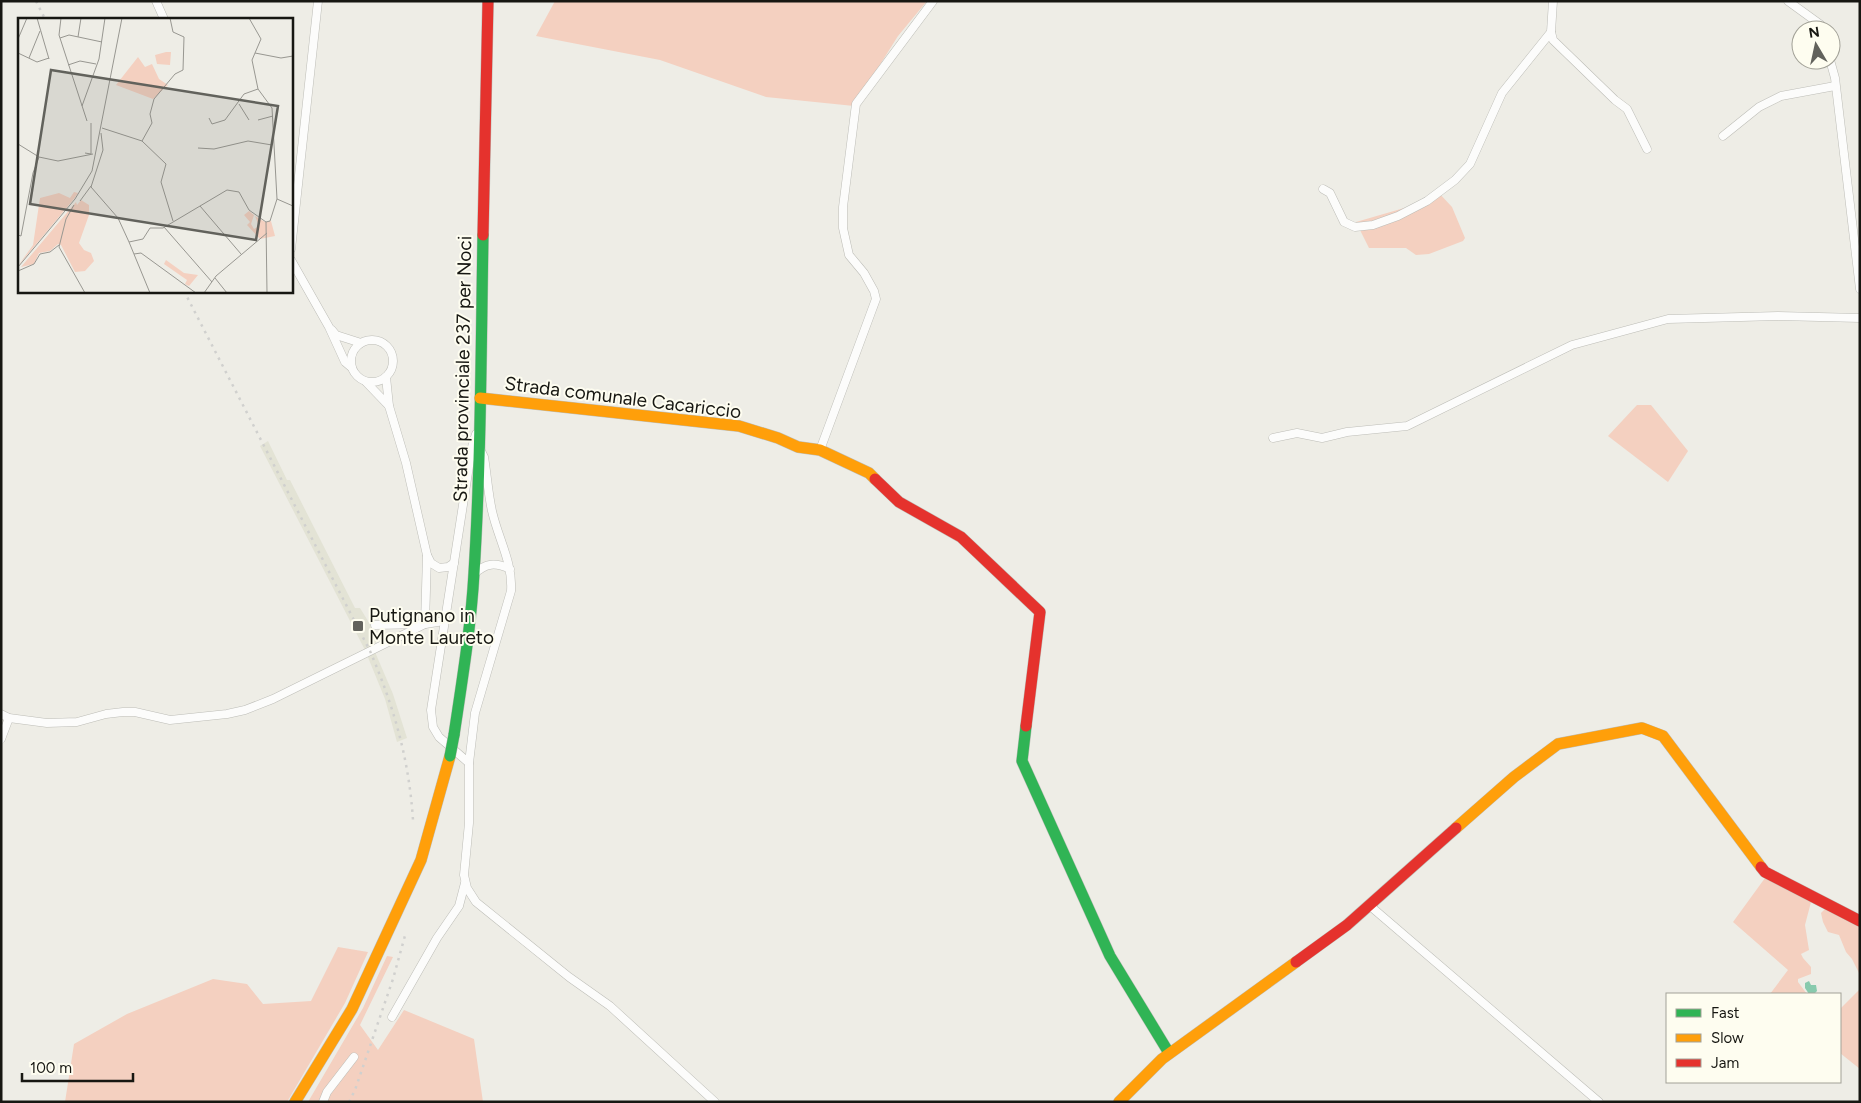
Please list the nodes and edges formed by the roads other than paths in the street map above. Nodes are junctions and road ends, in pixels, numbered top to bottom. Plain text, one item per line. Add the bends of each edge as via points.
1 (156, 1) edge
2 (318, 1) edge
3 (488, 1) edge
4 (933, 1) edge
5 (1553, 1) edge
6 (1788, 1) edge
7 (164, 18) edge
8 (1814, 20) edge
9 (1551, 32) junction
10 (1832, 70) edge
11 (1835, 86) junction
12 (1723, 136) dead end
13 (1647, 149) dead end
14 (1323, 189) dead end
15 (292, 239) edge
16 (292, 262) edge
17 (1860, 289) edge
18 (1860, 318) edge
19 (329, 327) junction
20 (361, 343) junction
21 (352, 368) junction
22 (386, 378) junction
23 (366, 382) junction
24 (480, 398) junction
25 (389, 406) junction
26 (479, 424) junction
27 (1274, 438) dead end
28 (479, 446) junction
29 (820, 450) junction
30 (427, 555) junction
31 (454, 563) junction
32 (510, 569) junction
33 (474, 574) junction
34 (444, 621) junction
35 (425, 624) junction
36 (375, 625) dead end
37 (1, 714) edge
38 (9, 718) junction
39 (1, 739) edge
40 (469, 763) junction
41 (465, 882) junction
42 (1369, 905) junction
43 (1860, 921) edge
44 (392, 1017) dead end
45 (1169, 1053) junction
46 (354, 1057) dead end
47 (295, 1102) edge
48 (324, 1102) edge
49 (715, 1102) edge
50 (1119, 1102) edge
51 (1599, 1102) edge

1 - 7 street
2 - 15 street
3 - 24 street, Strada provinciale 237 per Noci
4 - 29 street via 856,104 843,228 849,255 864,273 876,299
5 - 9 street
6 - 8 street
9 - 13 street via 1553,40 1627,109
9 - 14 street via 1502,93 1470,164 1456,180 1427,201 1398,216 1373,225 1355,227 1344,222 1330,193
10 - 11 street
11 - 12 street via 1781,96 1759,107
11 - 17 street
16 - 19 street
18 - 27 street via 1668,319 1572,345 1407,426 1322,438 1297,434
19 - 20 street via 336,335
19 - 21 street via 345,362
20 - 21 street via 352,353
20 - 22 street via 375,340 387,346 393,366
21 - 23 street
22 - 23 street
22 - 25 street
23 - 25 street
24 - 26 street, Strada provinciale 237 per Noci
24 - 29 street, Strada comunale Cacariccio via 739,426 798,447
25 - 30 street
26 - 28 street, Strada provinciale 237 per Noci
26 - 31 street via 472,447
28 - 32 street via 484,456 492,511
28 - 33 street, Strada provinciale 237 per Noci
29 - 45 street, Strada comunale Cacariccio via 869,473 899,502 962,538 1040,612 1022,762 1110,956
30 - 31 street via 439,568
30 - 35 street
31 - 34 street
32 - 33 street via 493,563
32 - 40 street via 511,591 475,713
33 - 47 street, Strada provinciale 237 per Noci, bridge via 454,736 430,834 352,1009
34 - 35 street
34 - 40 street via 431,710 433,727 439,737
35 - 36 street
35 - 38 street via 245,710 176,720 135,712 106,714 78,722 47,723
37 - 38 street
38 - 39 street
40 - 41 street
41 - 44 street via 459,906
41 - 49 street via 476,902 610,1006
42 - 43 street via 1514,777 1558,744 1642,728 1663,736 1765,872
42 - 45 street via 1347,925
42 - 51 street
45 - 50 street
46 - 48 street via 331,1086

